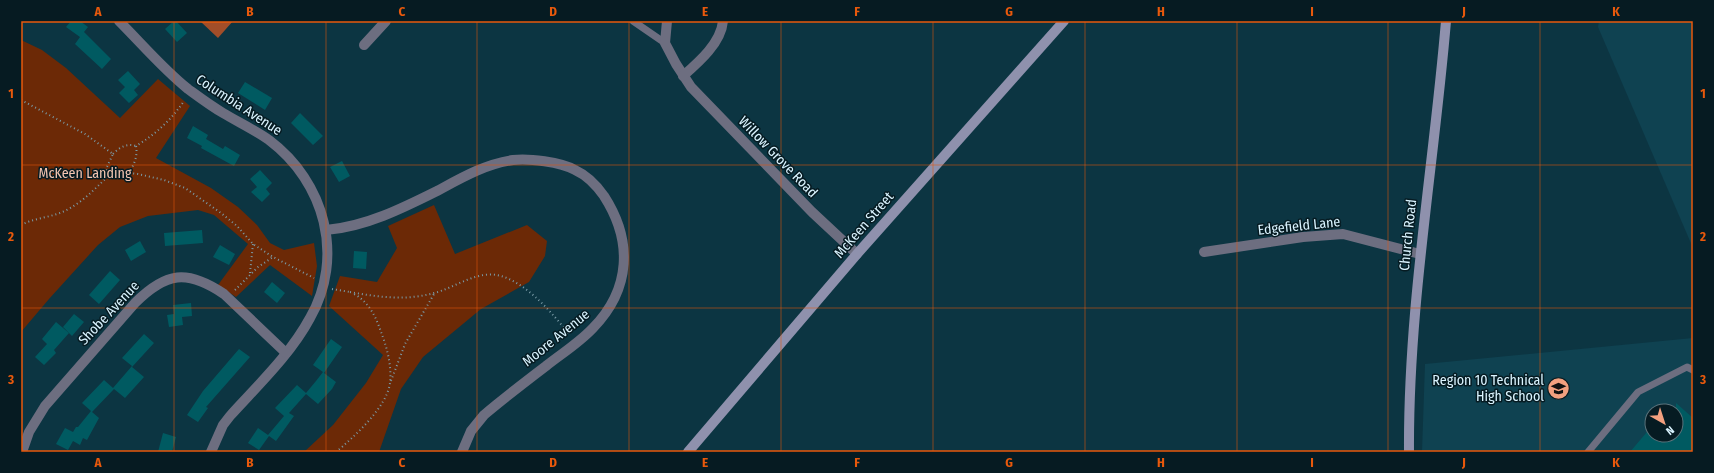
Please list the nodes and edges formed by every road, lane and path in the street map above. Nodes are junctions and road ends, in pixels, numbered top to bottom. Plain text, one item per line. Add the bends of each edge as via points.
1 (119, 21) edge
2 (386, 21) edge
3 (633, 21) edge
4 (668, 21) edge
5 (723, 21) edge
6 (1064, 21) edge
7 (1446, 21) edge
8 (665, 43) junction
9 (364, 45) dead end
10 (683, 76) junction
11 (191, 91) junction
12 (21, 100) edge
13 (136, 146) junction
14 (113, 154) junction
15 (128, 173) junction
16 (109, 175) junction
17 (21, 225) edge
18 (326, 230) junction
19 (253, 244) junction
20 (1204, 252) dead end
21 (856, 254) junction
22 (1420, 254) junction
23 (274, 257) junction
24 (250, 274) junction
25 (317, 280) dead end
26 (331, 288) dead end
27 (233, 292) dead end
28 (350, 292) junction
29 (434, 293) junction
30 (576, 342) junction
31 (286, 353) junction
32 (1693, 370) edge
33 (390, 384) junction
34 (22, 452) edge
35 (210, 452) edge
36 (336, 452) edge
37 (462, 452) edge
38 (688, 452) edge
39 (1409, 452) edge
40 (1588, 452) edge

1 - 11 street, Columbia Avenue via 166,70
2 - 9 street
3 - 8 lane, Willow Grove Road
4 - 8 street
5 - 10 street via 712,46
6 - 21 street, McKeen Street
7 - 22 street, Church Road
8 - 10 street, Willow Grove Road
10 - 21 street, Willow Grove Road via 812,212
11 - 13 path via 164,126
11 - 18 street, Columbia Avenue via 282,150 309,185 321,209
12 - 14 path via 85,134
13 - 14 path via 123,146
13 - 15 path via 135,161
14 - 16 path via 106,169
15 - 16 path via 118,178
15 - 19 path via 164,180 185,188 221,213
16 - 17 path via 72,207
18 - 30 street, Moore Avenue via 340,229 374,219 471,173 512,160 550,163 574,169 594,184 608,202 621,229 624,257 621,281 612,303 596,326
18 - 31 street, Columbia Avenue via 326,276 311,317
19 - 23 path
19 - 24 path
20 - 22 street, Edgefield Lane via 1303,237 1343,234
21 - 38 street, McKeen Street
22 - 39 street, Church Road via 1411,366
23 - 24 path
23 - 25 path
24 - 27 path
26 - 28 path
28 - 29 path via 375,297 401,298
28 - 33 path via 363,300 377,319 388,356
29 - 30 path via 479,276 501,276 542,302
29 - 33 path via 405,344
30 - 37 street, Moore Avenue via 484,415 471,432
31 - 34 street, Shobe Avenue via 224,294 201,280 178,277 158,283 120,318 45,406 28,432
31 - 35 street, Columbia Avenue via 223,425
32 - 40 lane via 1687,367 1638,392
33 - 36 path via 369,421

